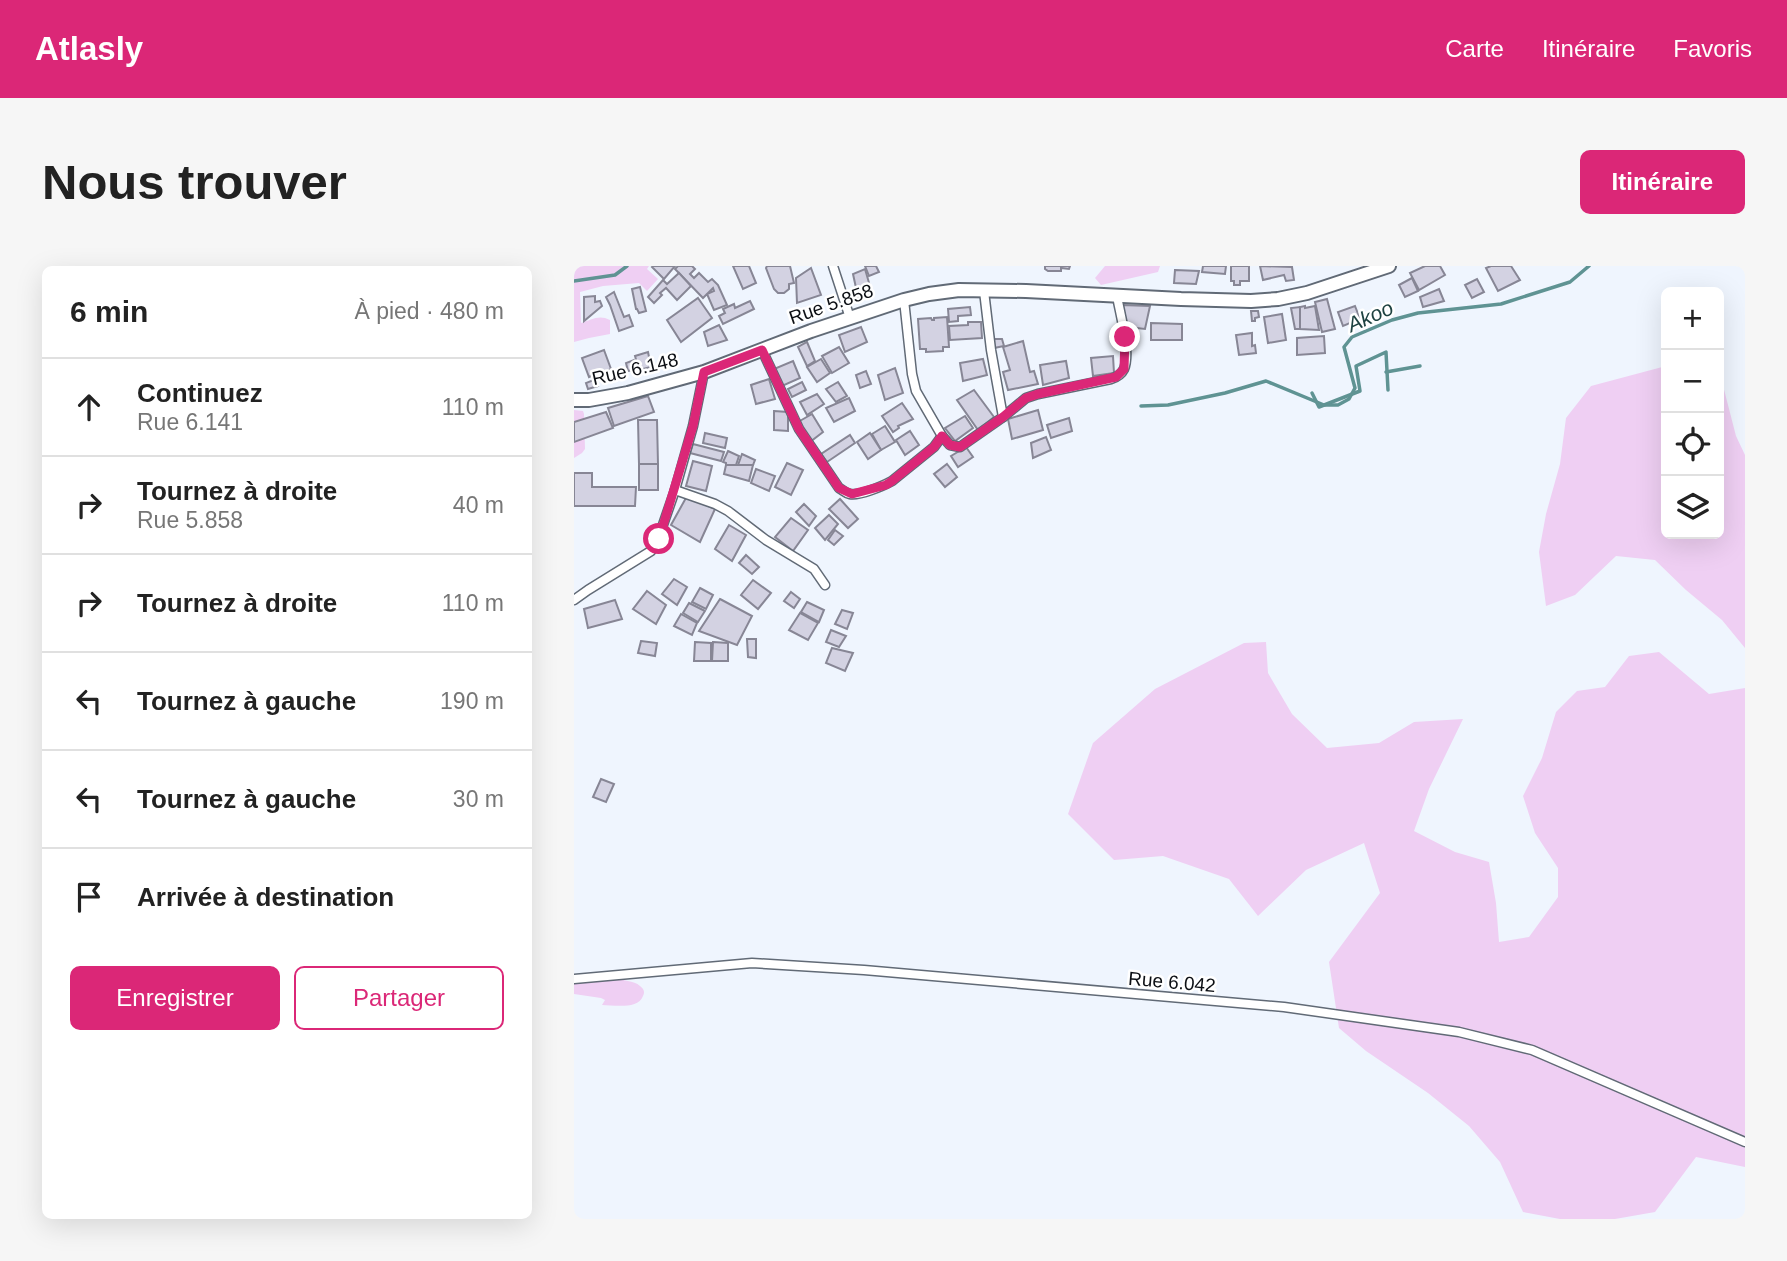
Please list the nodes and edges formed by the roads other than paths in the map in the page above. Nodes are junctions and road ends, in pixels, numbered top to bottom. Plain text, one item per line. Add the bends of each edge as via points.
1 (833, 266) edge
2 (1389, 266) edge
3 (984, 291) junction
4 (1117, 296) junction
5 (904, 300) junction
6 (850, 318) junction
7 (762, 350) junction
8 (704, 372) junction
9 (574, 400) edge
10 (1003, 417) junction
11 (942, 436) junction
12 (674, 490) junction
13 (825, 585) dead end
14 (574, 600) edge
15 (574, 979) edge
16 (1745, 1142) edge

1 - 6 street
2 - 4 street, Rue 5.858 via 1278,299
3 - 4 street, Rue 5.858
3 - 5 street, Rue 5.858 via 959,290
3 - 10 street
4 - 10 street via 1125,337 1121,374 1026,398
5 - 6 street, Rue 5.858
5 - 11 street via 916,391
6 - 7 street, Rue 5.858
7 - 8 street, Rue 5.858
7 - 11 street via 799,429 839,488 848,493 886,485
8 - 9 street, Rue 6.148 via 628,393
8 - 12 street
10 - 11 street via 960,447 950,445
12 - 13 street via 728,511 814,569
12 - 14 street via 651,551
15 - 16 street, Rue 6.042 via 752,963 1297,1009 1459,1032 1532,1050

